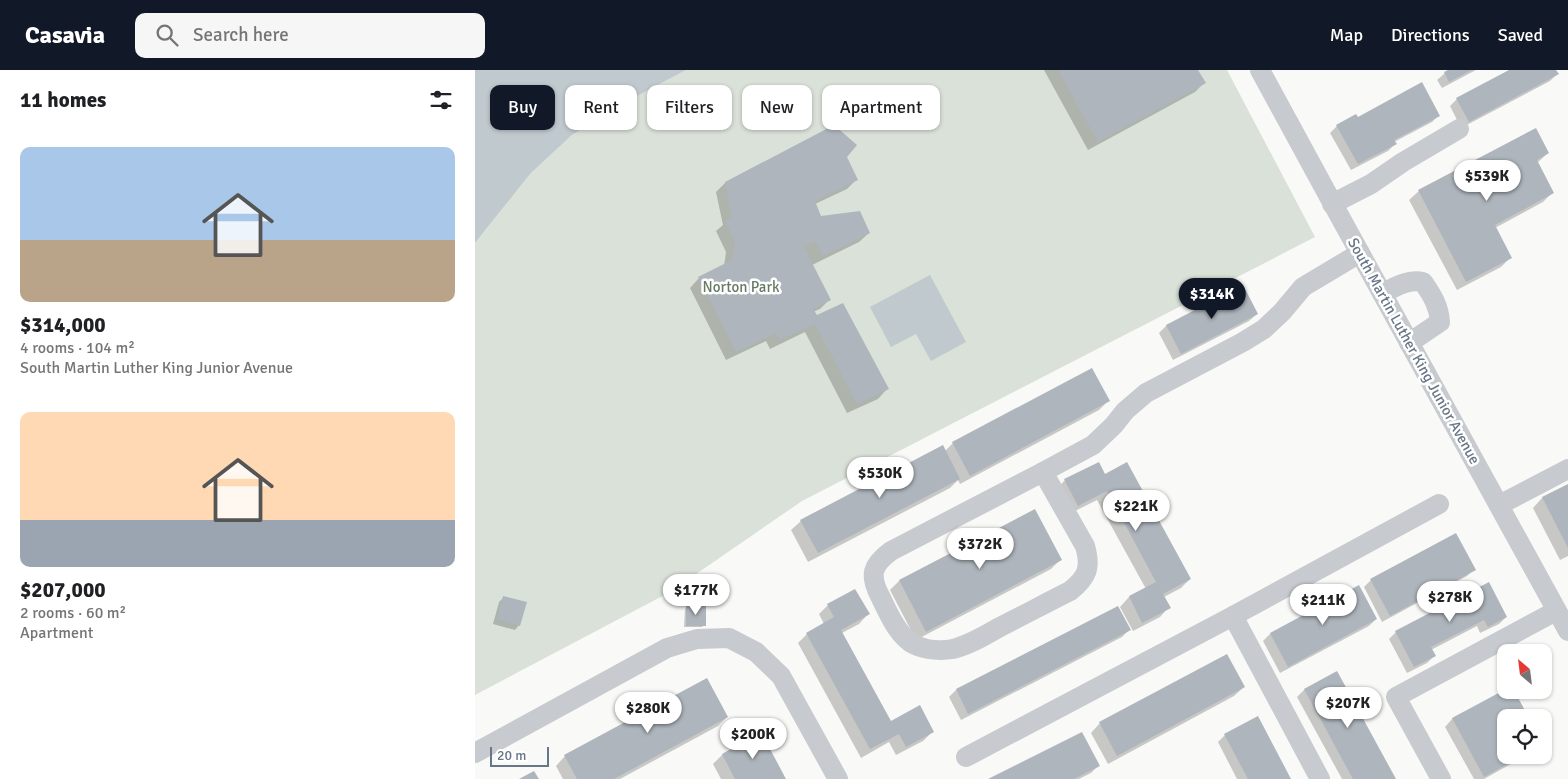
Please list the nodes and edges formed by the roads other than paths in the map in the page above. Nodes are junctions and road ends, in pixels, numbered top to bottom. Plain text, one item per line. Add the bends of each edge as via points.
1 (1260, 70) edge
2 (1459, 129) dead end
3 (1333, 204) junction
4 (1360, 253) junction
5 (1382, 293) junction
6 (1409, 343) junction
7 (1568, 469) edge
8 (1043, 472) junction
9 (1439, 504) dead end
10 (1499, 505) junction
11 (1556, 611) junction
12 (1233, 616) junction
13 (1568, 631) edge
14 (475, 753) edge
15 (966, 757) dead end
16 (838, 779) edge
17 (1320, 779) edge
18 (1441, 779) edge

1 - 3 street, South Martin Luther King Junior Avenue
2 - 3 street
3 - 4 street, South Martin Luther King Junior Avenue
4 - 5 street, South Martin Luther King Junior Avenue
4 - 8 street via 1303,287 1264,329 1146,393 1093,446
5 - 6 street, South Martin Luther King Junior Avenue
5 - 6 street via 1414,280 1423,282 1433,297 1440,322
6 - 10 street, South Martin Luther King Junior Avenue
7 - 10 street
8 - 8 street via 1085,546 1087,572 1081,582 971,643 935,650 915,645 898,631 877,592 873,569 881,558
9 - 12 street
10 - 11 street, South Martin Luther King Junior Avenue
11 - 13 street, South Martin Luther King Junior Avenue
11 - 18 street via 1396,697
12 - 15 street
12 - 17 street
14 - 16 street via 667,648 697,639 729,638 757,652 781,676

